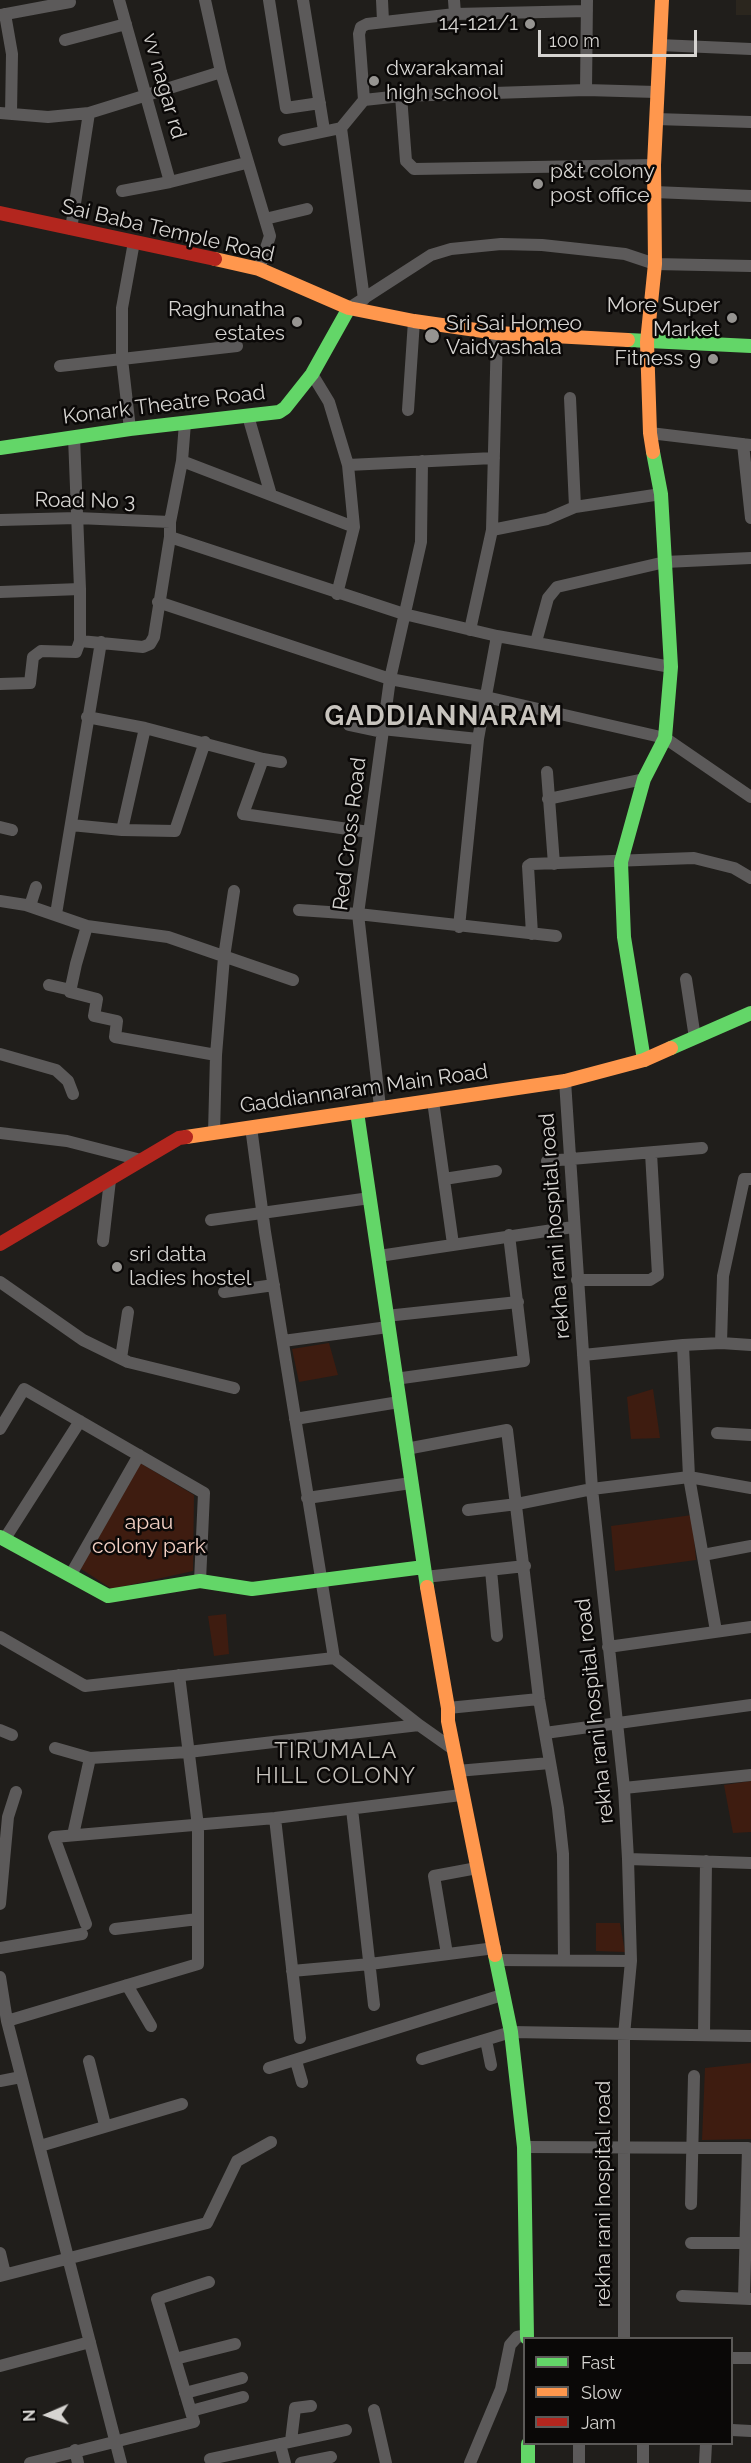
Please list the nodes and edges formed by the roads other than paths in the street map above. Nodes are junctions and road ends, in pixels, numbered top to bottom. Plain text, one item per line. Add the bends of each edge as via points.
1 (119, 0) edge
2 (205, 0) edge
3 (269, 0) edge
4 (303, 0) edge
5 (382, 0) edge
6 (454, 0) edge
7 (662, 0) edge
8 (70, 2) dead end
9 (587, 6) edge
10 (455, 14) junction
11 (3, 15) edge
12 (384, 21) junction
13 (126, 24) junction
14 (64, 40) dead end
15 (659, 45) junction
16 (751, 49) edge
17 (221, 72) junction
18 (585, 90) junction
19 (656, 92) junction
20 (146, 94) junction
21 (401, 96) junction
22 (364, 100) junction
23 (320, 103) junction
24 (89, 113) junction
25 (5, 114) edge
26 (656, 119) junction
27 (751, 122) edge
28 (341, 128) junction
29 (324, 130) junction
30 (284, 140) dead end
31 (246, 163) junction
32 (654, 165) junction
33 (170, 182) junction
34 (122, 191) dead end
35 (654, 192) junction
36 (751, 196) edge
37 (307, 209) dead end
38 (0, 213) edge
39 (265, 219) junction
40 (71, 229) junction
41 (134, 242) junction
42 (655, 264) junction
43 (751, 266) edge
44 (259, 269) junction
45 (364, 299) junction
46 (349, 308) junction
47 (414, 321) junction
48 (497, 333) junction
49 (647, 342) junction
50 (751, 345) edge
51 (237, 346) dead end
52 (122, 359) junction
53 (60, 366) dead end
54 (312, 374) junction
55 (570, 398) dead end
56 (408, 410) dead end
57 (248, 416) junction
58 (185, 423) junction
59 (130, 429) junction
60 (650, 433) junction
61 (74, 437) junction
62 (747, 444) edge
63 (0, 448) edge
64 (494, 458) junction
65 (182, 461) junction
66 (422, 461) junction
67 (348, 465) junction
68 (661, 494) junction
69 (271, 495) junction
70 (575, 507) junction
71 (77, 518) junction
72 (751, 518) edge
73 (0, 520) edge
74 (170, 522) junction
75 (354, 527) junction
76 (492, 530) junction
77 (170, 537) junction
78 (751, 558) edge
79 (664, 562) junction
80 (80, 588) junction
81 (0, 592) edge
82 (337, 594) junction
83 (158, 602) junction
84 (404, 614) junction
85 (470, 630) junction
86 (497, 636) junction
87 (80, 641) junction
88 (101, 642) junction
89 (536, 642) junction
90 (671, 667) junction
91 (390, 679) junction
92 (0, 684) edge
93 (486, 697) junction
94 (87, 717) junction
95 (349, 725) dead end
96 (146, 728) junction
97 (382, 731) junction
98 (665, 738) junction
99 (478, 739) junction
100 (205, 742) junction
101 (263, 759) junction
102 (281, 762) dead end
103 (547, 772) dead end
104 (644, 779) junction
105 (751, 797) edge
106 (548, 799) junction
107 (71, 825) junction
108 (122, 830) junction
109 (369, 832) junction
110 (621, 862) junction
111 (554, 864) junction
112 (751, 878) edge
113 (36, 887) dead end
114 (234, 891) dead end
115 (0, 900) edge
116 (30, 906) junction
117 (299, 910) dead end
118 (56, 914) junction
119 (358, 914) junction
120 (87, 926) junction
121 (459, 927) junction
122 (532, 934) junction
123 (556, 936) dead end
124 (224, 957) junction
125 (686, 979) dead end
126 (293, 980) dead end
127 (49, 984) dead end
128 (71, 990) junction
129 (751, 1014) edge
130 (695, 1038) junction
131 (0, 1054) edge
132 (216, 1055) junction
133 (644, 1060) junction
134 (565, 1081) junction
135 (73, 1094) dead end
136 (433, 1101) junction
137 (380, 1107) junction
138 (357, 1112) junction
139 (251, 1127) junction
140 (0, 1133) edge
141 (214, 1133) junction
142 (702, 1148) dead end
143 (651, 1153) junction
144 (570, 1158) junction
145 (141, 1160) junction
146 (547, 1161) dead end
147 (496, 1171) dead end
148 (444, 1179) junction
149 (751, 1179) edge
150 (110, 1180) junction
151 (370, 1198) junction
152 (263, 1213) junction
153 (211, 1220) dead end
154 (573, 1227) junction
155 (509, 1235) junction
156 (103, 1241) dead end
157 (0, 1244) edge
158 (453, 1244) junction
159 (379, 1256) junction
160 (577, 1280) junction
161 (0, 1282) edge
162 (274, 1285) junction
163 (224, 1292) dead end
164 (518, 1302) junction
165 (128, 1312) dead end
166 (387, 1322) junction
167 (283, 1341) junction
168 (721, 1343) junction
169 (683, 1345) junction
170 (751, 1345) edge
171 (583, 1355) junction
172 (121, 1358) junction
173 (395, 1379) junction
174 (234, 1388) dead end
175 (399, 1402) junction
176 (295, 1419) junction
177 (80, 1421) junction
178 (0, 1429) edge
179 (717, 1432) dead end
180 (751, 1434) edge
181 (405, 1449) junction
182 (139, 1455) junction
183 (689, 1478) junction
184 (411, 1483) junction
185 (751, 1488) edge
186 (592, 1489) junction
187 (307, 1498) junction
188 (517, 1504) junction
189 (468, 1510) dead end
190 (2, 1539) edge
191 (751, 1546) edge
192 (703, 1554) junction
193 (525, 1566) junction
194 (491, 1569) junction
195 (424, 1572) junction
196 (70, 1576) junction
197 (320, 1580) junction
198 (200, 1581) junction
199 (751, 1627) edge
200 (716, 1631) junction
201 (497, 1636) dead end
202 (0, 1637) edge
203 (608, 1647) junction
204 (334, 1658) junction
205 (179, 1675) junction
206 (539, 1699) junction
207 (751, 1705) edge
208 (448, 1708) junction
209 (616, 1724) junction
210 (419, 1725) junction
211 (0, 1730) edge
212 (545, 1733) junction
213 (12, 1735) dead end
214 (55, 1748) dead end
215 (453, 1749) junction
216 (188, 1752) junction
217 (90, 1758) junction
218 (550, 1763) junction
219 (457, 1771) junction
220 (751, 1775) edge
221 (624, 1788) junction
222 (16, 1792) dead end
223 (461, 1795) junction
224 (352, 1809) junction
225 (275, 1818) junction
226 (198, 1826) junction
227 (74, 1835) junction
228 (628, 1859) junction
229 (706, 1862) junction
230 (751, 1863) edge
231 (477, 1868) junction
232 (0, 1904) edge
233 (198, 1919) junction
234 (115, 1929) dead end
235 (0, 1947) edge
236 (447, 1954) junction
237 (496, 1954) junction
238 (564, 1960) junction
239 (631, 1961) junction
240 (370, 1964) junction
241 (292, 1971) junction
242 (0, 1977) edge
243 (127, 1985) junction
244 (502, 1995) junction
245 (374, 2005) dead end
246 (7, 2021) junction
247 (151, 2026) dead end
248 (511, 2032) junction
249 (624, 2035) junction
250 (704, 2035) junction
251 (751, 2036) edge
252 (300, 2038) dead end
253 (486, 2040) junction
254 (422, 2059) dead end
255 (89, 2061) dead end
256 (296, 2061) junction
257 (491, 2065) dead end
258 (269, 2068) dead end
259 (694, 2076) dead end
260 (21, 2077) junction
261 (0, 2082) edge
262 (302, 2082) dead end
263 (182, 2104) dead end
264 (105, 2125) junction
265 (272, 2142) dead end
266 (40, 2146) junction
267 (524, 2147) junction
268 (693, 2148) junction
269 (622, 2149) junction
270 (690, 2204) dead end
271 (691, 2243) dead end
272 (746, 2243) junction
273 (0, 2253) edge
274 (69, 2259) junction
275 (3, 2275) edge
276 (209, 2282) dead end
277 (682, 2296) dead end
278 (748, 2299) edge
279 (527, 2337) edge
280 (624, 2337) edge
281 (90, 2342) junction
282 (235, 2344) dead end
283 (733, 2358) edge
284 (751, 2358) edge
285 (175, 2359) junction
286 (0, 2366) edge
287 (242, 2378) dead end
288 (186, 2393) junction
289 (243, 2397) dead end
290 (311, 2406) dead end
291 (191, 2410) junction
292 (374, 2410) dead end
293 (346, 2430) dead end
294 (733, 2430) edge
295 (751, 2431) edge
296 (115, 2441) junction
297 (285, 2443) junction
298 (528, 2445) edge
299 (579, 2445) edge
300 (643, 2445) edge
301 (706, 2445) edge
302 (75, 2450) junction
303 (331, 2457) dead end
304 (210, 2459) dead end
305 (30, 2463) edge
306 (78, 2463) edge
307 (121, 2463) edge
308 (285, 2463) edge
309 (301, 2463) edge
310 (386, 2463) edge
311 (470, 2463) edge
312 (528, 2463) edge
313 (579, 2463) edge
314 (643, 2463) edge
315 (705, 2463) edge

1 - 13 street, vv nagar rd
2 - 17 street
3 - 23 street via 286,108
4 - 23 street
5 - 12 street
6 - 10 street
7 - 15 street
8 - 11 street
9 - 10 street
9 - 18 street
10 - 12 street
11 - 25 street via 12,54
12 - 22 street via 361,27
13 - 14 street
13 - 20 street, vv nagar rd
15 - 16 street
15 - 19 street
17 - 20 street
17 - 31 street
18 - 19 street
18 - 21 street
19 - 26 street
20 - 24 street
20 - 33 street, vv nagar rd
21 - 22 street
21 - 32 street via 406,161 414,169
22 - 28 street
23 - 29 street
24 - 25 street via 48,117
24 - 40 street
26 - 27 street
26 - 32 street
28 - 29 street
28 - 45 street
29 - 30 street
31 - 33 street
31 - 39 street
32 - 35 street
33 - 34 street
35 - 36 street
35 - 42 street
37 - 39 street
38 - 40 street, Sai Baba Temple Road
39 - 44 street via 270,236
40 - 41 street, Sai Baba Temple Road
41 - 44 street, Sai Baba Temple Road
41 - 52 street via 122,308
42 - 43 street
42 - 45 street via 626,254 543,245 451,249 431,255
42 - 49 street
44 - 46 street, Sai Baba Temple Road
45 - 46 street
46 - 47 street, Sai Baba Temple Road
46 - 54 street, Konark Theatre Road
47 - 48 street, Sai Baba Temple Road
47 - 56 street
48 - 49 street, Sai Baba Temple Road
48 - 64 street
49 - 50 street, Sai Baba Temple Road
49 - 60 street
51 - 52 street
52 - 53 street
52 - 59 street
54 - 57 street, Konark Theatre Road via 285,408 270,415
54 - 67 street via 329,402
55 - 70 street
57 - 58 street, Konark Theatre Road
57 - 69 street
58 - 59 street, Konark Theatre Road
58 - 65 street
59 - 61 street, Konark Theatre Road
60 - 62 street
60 - 68 street
61 - 63 street, Konark Theatre Road
61 - 71 street
62 - 72 street
64 - 66 street
64 - 76 street
65 - 69 street
65 - 74 street
66 - 67 street
66 - 84 street, Red Cross Road via 421,542
67 - 75 street
68 - 70 street
68 - 79 street
69 - 75 street
70 - 76 street via 547,519
71 - 73 street, Road No 3
71 - 74 street, Road No 3
71 - 80 street
74 - 77 street
75 - 82 street
76 - 85 street
77 - 82 street
77 - 83 street
78 - 79 street
79 - 89 street via 557,587 548,598
79 - 90 street
80 - 81 street
80 - 87 street
82 - 84 street
83 - 88 street via 150,644 143,647
83 - 91 street
84 - 85 street
84 - 91 street, Red Cross Road
85 - 86 street
86 - 89 street
86 - 93 street
87 - 88 street
87 - 92 street via 76,652 36,653 27,684
88 - 94 street
89 - 90 street
90 - 98 street
91 - 93 street
91 - 97 street, Red Cross Road
93 - 98 street
93 - 99 street
94 - 96 street
94 - 107 street
95 - 97 street
96 - 100 street
96 - 108 street
97 - 99 street
97 - 109 street, Red Cross Road
98 - 104 street
98 - 105 street
99 - 121 street
100 - 101 street
100 - 108 street via 176,831
101 - 102 street
101 - 109 street via 243,814
103 - 106 street
104 - 106 street
104 - 110 street
106 - 111 street
107 - 108 street
107 - 118 street
109 - 119 street, Red Cross Road
110 - 111 street
110 - 112 street via 694,858 734,868
110 - 133 street via 624,937
111 - 122 street via 528,866
113 - 116 street
114 - 124 street
115 - 116 street
116 - 118 street
117 - 119 street
118 - 120 street
119 - 121 street
119 - 137 street, Red Cross Road
120 - 124 street via 168,937
120 - 128 street
121 - 122 street
122 - 123 street
124 - 126 street
124 - 132 street
125 - 130 street
127 - 128 street
128 - 132 street via 97,999 94,1016 117,1020 115,1037
129 - 130 street, Gaddiannaram Main Road
130 - 133 street, Gaddiannaram Main Road
131 - 135 street via 56,1070 68,1081
132 - 141 street
133 - 134 street, Gaddiannaram Main Road
134 - 136 street, Gaddiannaram Main Road
134 - 144 street, rekha rani hospital road
136 - 137 street, Gaddiannaram Main Road
136 - 148 street
137 - 138 street, Gaddiannaram Main Road
138 - 139 street, Gaddiannaram Main Road
138 - 151 street
139 - 141 street, Gaddiannaram Main Road
139 - 152 street
140 - 145 street via 67,1141
141 - 145 street, Gaddiannaram Main Road via 179,1138
142 - 143 street
143 - 144 street
143 - 160 street via 658,1275 650,1280
144 - 146 street
144 - 154 street, rekha rani hospital road
145 - 150 street, Gaddiannaram Main Road
147 - 148 street
148 - 158 street
149 - 168 street via 744,1179 723,1276
150 - 156 street
150 - 157 street, Gaddiannaram Main Road
151 - 152 street
151 - 159 street
152 - 153 street
152 - 162 street
154 - 155 street
154 - 160 street, rekha rani hospital road
155 - 158 street
155 - 164 street
158 - 159 street
159 - 166 street
160 - 171 street, rekha rani hospital road
161 - 172 street via 83,1340
162 - 163 street
162 - 167 street
164 - 166 street
164 - 173 street via 524,1361
165 - 172 street
166 - 167 street
166 - 173 street
167 - 176 street
168 - 169 street
168 - 170 street
169 - 171 street
169 - 183 street
171 - 186 street, rekha rani hospital road
172 - 174 street
173 - 175 street
175 - 176 street
175 - 181 street
176 - 187 street
177 - 178 street via 24,1389
177 - 182 street
177 - 190 street
179 - 180 street
181 - 184 street
181 - 188 street via 507,1430
182 - 196 street
182 - 198 street via 204,1493
183 - 185 street
183 - 186 street
183 - 192 street
184 - 187 street
184 - 195 street
186 - 188 street
186 - 203 street, rekha rani hospital road
187 - 197 street
188 - 189 street
188 - 193 street
190 - 196 street
191 - 192 street
192 - 200 street
193 - 194 street
193 - 206 street
194 - 195 street
194 - 201 street
195 - 197 street
195 - 208 street
196 - 198 street via 108,1596
197 - 198 street via 252,1589
197 - 204 street
199 - 200 street
200 - 203 street
202 - 205 street via 85,1686
203 - 209 street, rekha rani hospital road
204 - 205 street
204 - 210 street
205 - 216 street
206 - 208 street
206 - 212 street
207 - 209 street
208 - 215 street
209 - 212 street
209 - 221 street, rekha rani hospital road
210 - 215 street
210 - 216 street
211 - 213 street
212 - 218 street
214 - 217 street
215 - 219 street
216 - 217 street
216 - 226 street
217 - 227 street
218 - 219 street
218 - 238 street via 563,1854
219 - 223 street
220 - 221 street
221 - 228 street, rekha rani hospital road
222 - 232 street via 8,1818
223 - 224 street
223 - 231 street
224 - 225 street
224 - 240 street
225 - 226 street
225 - 241 street
226 - 227 street
226 - 233 street
227 - 235 street via 54,1837 84,1929
228 - 229 street
228 - 239 street, rekha rani hospital road
229 - 230 street
229 - 250 street
231 - 236 street via 434,1876
231 - 237 street
233 - 234 street
233 - 243 street via 198,1964
236 - 237 street
236 - 240 street
237 - 238 street
237 - 244 street
238 - 239 street
239 - 249 street, rekha rani hospital road
240 - 241 street
240 - 245 street
241 - 252 street
242 - 246 street
243 - 246 street
243 - 247 street
244 - 248 street
244 - 256 street
246 - 260 street
248 - 249 street
248 - 253 street
248 - 267 street
249 - 250 street
249 - 269 street, rekha rani hospital road
250 - 251 street
253 - 254 street
253 - 257 street
255 - 264 street
256 - 258 street
256 - 262 street
259 - 268 street
260 - 261 street
260 - 266 street
263 - 264 street
264 - 266 street
265 - 274 street via 237,2161 207,2223
266 - 274 street
267 - 269 street
267 - 279 street
268 - 269 street
268 - 270 street
268 - 272 street via 748,2148
269 - 280 street, rekha rani hospital road
271 - 272 street
272 - 278 street
273 - 275 street
274 - 275 street
274 - 281 street
276 - 285 street via 157,2299
277 - 278 street
279 - 311 street via 517,2337 510,2344 501,2389
281 - 286 street
281 - 296 street
282 - 285 street
283 - 284 street
285 - 288 street
287 - 288 street
288 - 291 street
289 - 291 street
290 - 297 street via 295,2408
291 - 296 street via 194,2422
292 - 310 street
293 - 297 street
294 - 295 street
296 - 302 street
296 - 307 street
297 - 304 street
297 - 308 street
298 - 312 street
299 - 313 street
300 - 314 street
301 - 315 street
302 - 305 street
302 - 306 street
303 - 309 street

